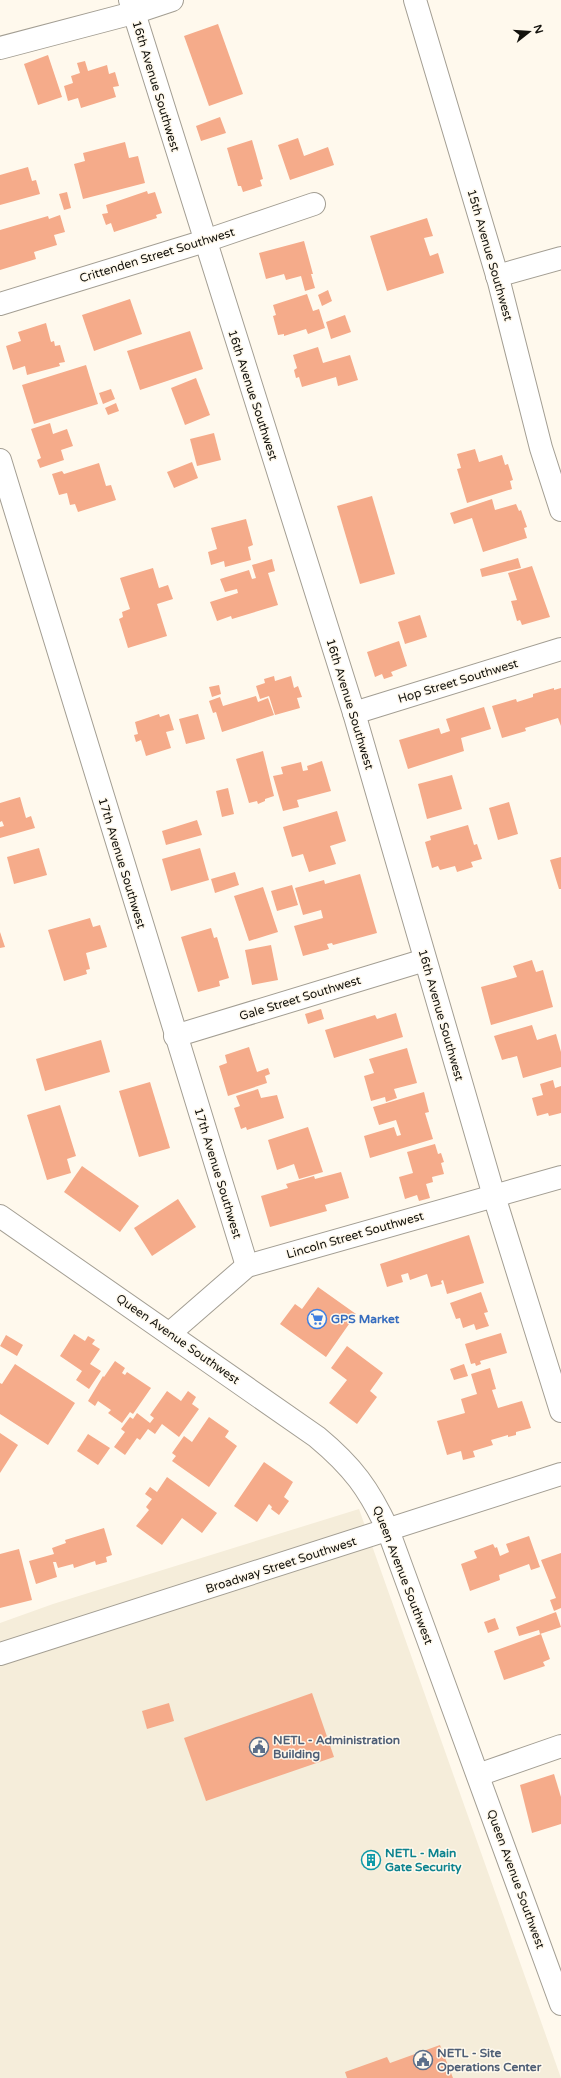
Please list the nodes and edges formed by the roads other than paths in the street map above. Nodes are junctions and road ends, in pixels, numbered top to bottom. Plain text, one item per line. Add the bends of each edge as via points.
1 (172, 0) edge
2 (415, 0) edge
3 (131, 7) edge
4 (0, 48) edge
5 (314, 204) dead end
6 (205, 241) junction
7 (561, 258) edge
8 (497, 276) junction
9 (0, 304) edge
10 (0, 460) edge
11 (561, 510) edge
12 (561, 649) edge
13 (354, 713) junction
14 (425, 960) junction
15 (175, 1036) junction
16 (561, 1177) edge
17 (494, 1196) junction
18 (0, 1216) edge
19 (247, 1266) junction
20 (170, 1333) junction
21 (561, 1411) edge
22 (561, 1474) edge
23 (388, 1530) junction
24 (0, 1654) edge
25 (561, 1746) edge
26 (478, 1775) junction
27 (561, 2004) edge

1 - 3 street
2 - 8 street, 15th Avenue Southwest
3 - 4 street
3 - 6 street, 16th Avenue Southwest
5 - 6 street, Crittenden Street Southwest
6 - 9 street, Crittenden Street Southwest
6 - 13 street, 16th Avenue Southwest
7 - 8 street
8 - 11 street, 15th Avenue Southwest via 541,448
10 - 15 street, 17th Avenue Southwest
12 - 13 street, Hop Street Southwest
13 - 14 street, 16th Avenue Southwest
14 - 15 street, Gale Street Southwest
14 - 17 street, 16th Avenue Southwest
15 - 19 street, 17th Avenue Southwest
16 - 17 street, Lincoln Street Southwest
17 - 19 street, Lincoln Street Southwest
17 - 21 street, 16th Avenue Southwest
18 - 20 street, Queen Avenue Southwest
19 - 20 street, Lincoln Street Southwest
20 - 23 street, Queen Avenue Southwest via 318,1437 334,1451 362,1482
22 - 23 street, Broadway Street Southwest
23 - 24 street, Broadway Street Southwest
23 - 26 street, Queen Avenue Southwest
25 - 26 street
26 - 27 street, Queen Avenue Southwest

